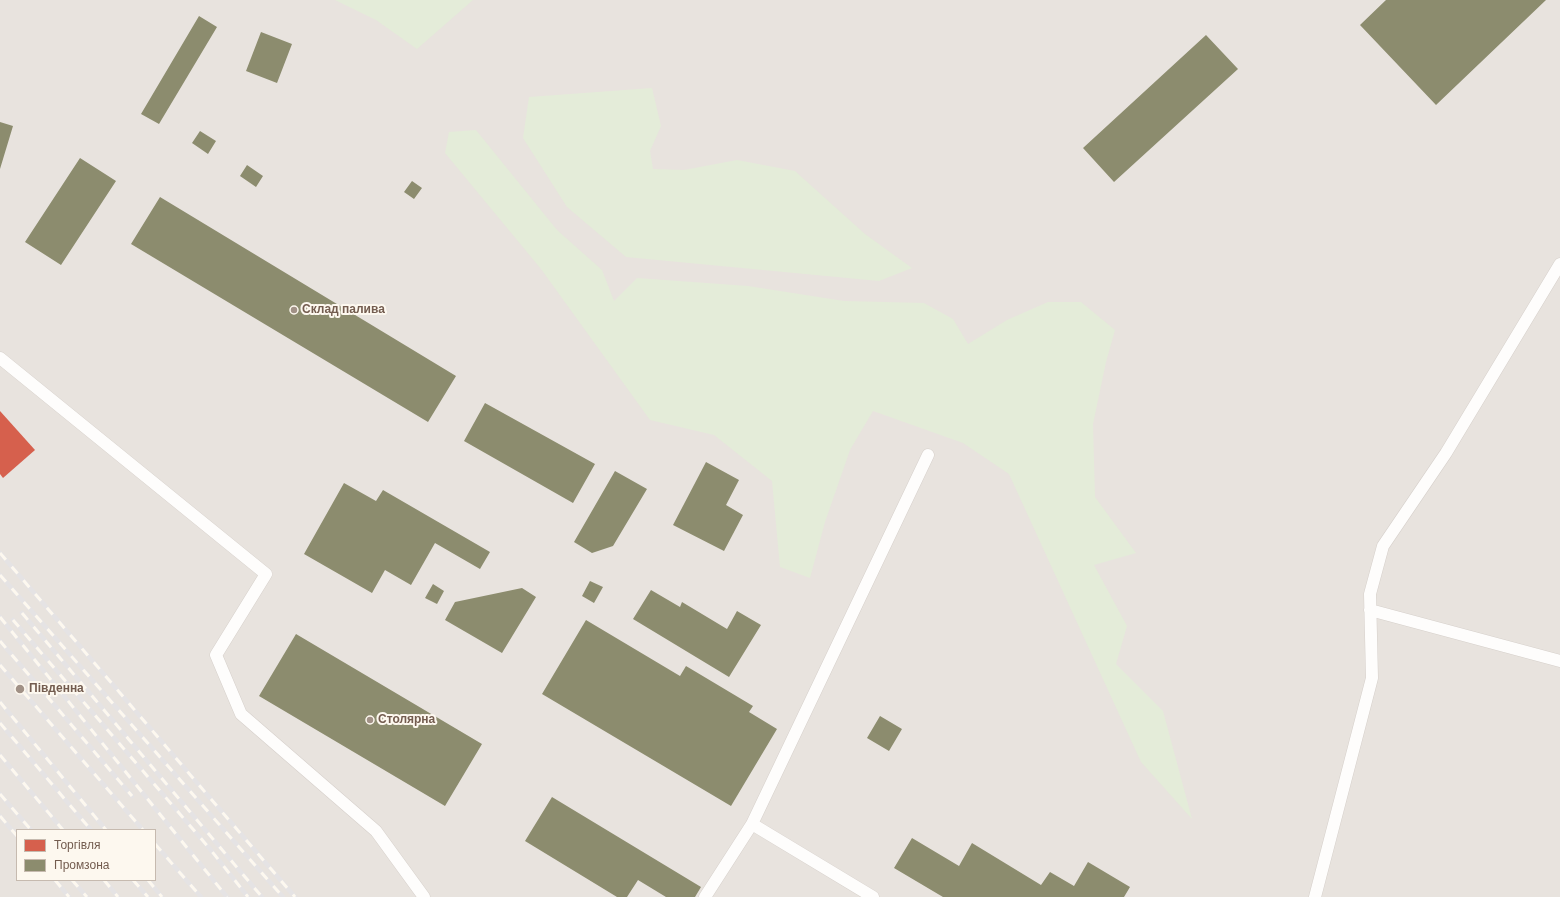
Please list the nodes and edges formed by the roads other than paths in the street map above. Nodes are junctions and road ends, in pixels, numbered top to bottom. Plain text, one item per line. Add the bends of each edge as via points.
1 (1560, 264) edge
2 (0, 358) edge
3 (928, 455) dead end
4 (1370, 610) junction
5 (1560, 661) edge
6 (752, 824) junction
7 (424, 897) edge
8 (705, 897) edge
9 (873, 897) edge
10 (1315, 897) edge

1 - 4 lane via 1446,453 1383,546 1370,594
2 - 7 lane via 266,574 216,655 241,714 376,831
3 - 6 lane
4 - 5 lane
4 - 10 lane via 1372,678
6 - 8 lane
6 - 9 lane

